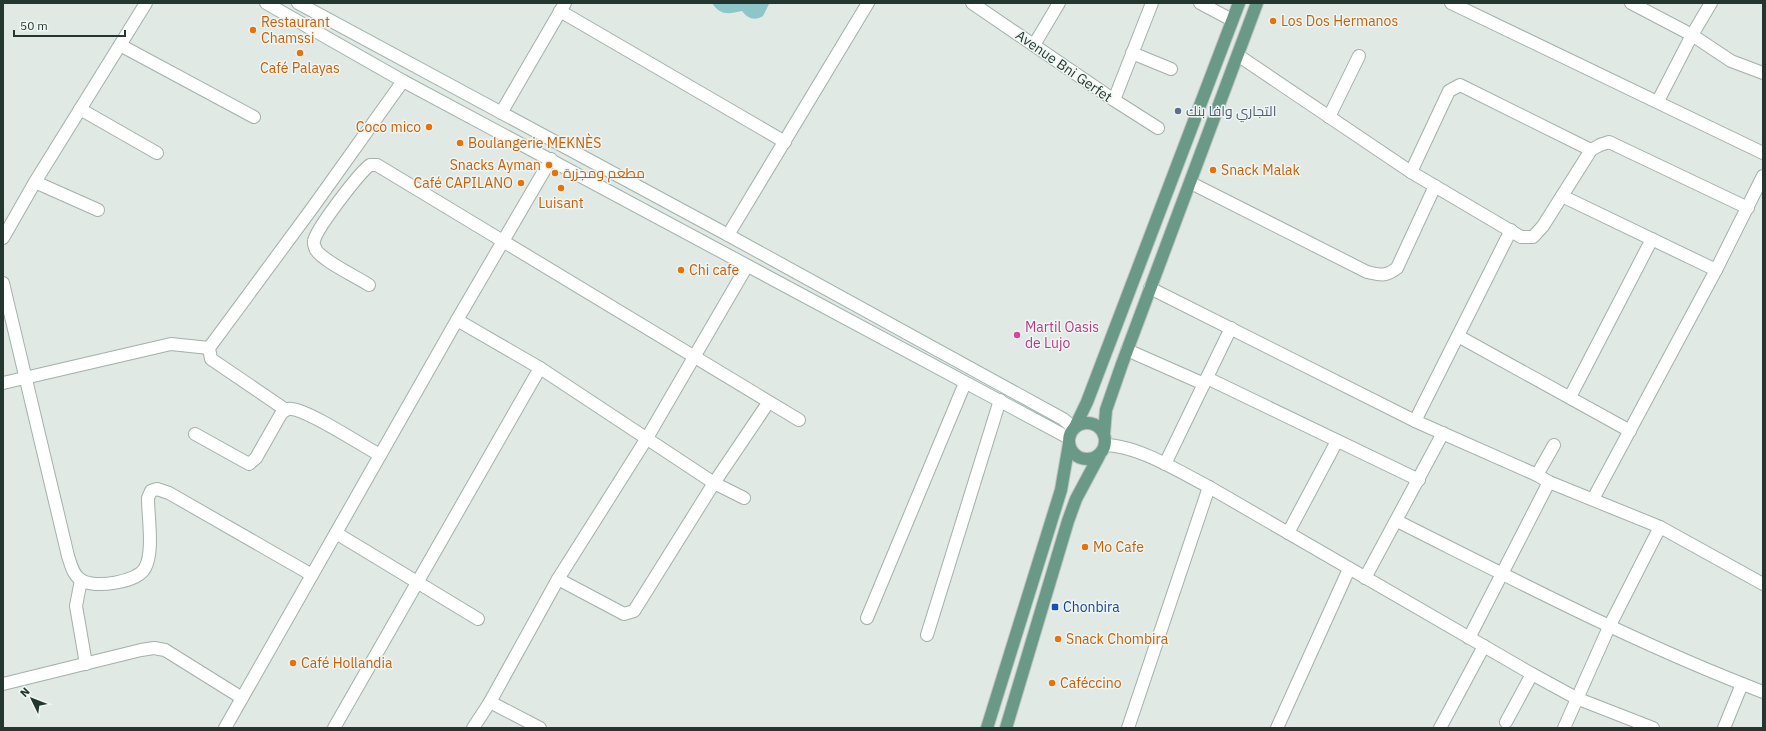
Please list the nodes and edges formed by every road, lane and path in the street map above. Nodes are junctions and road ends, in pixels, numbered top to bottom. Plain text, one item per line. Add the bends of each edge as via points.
1 (146, 3) edge
2 (266, 3) edge
3 (298, 3) edge
4 (868, 3) edge
5 (972, 3) edge
6 (1059, 3) edge
7 (1152, 3) edge
8 (1200, 3) edge
9 (1239, 3) edge
10 (1258, 3) edge
11 (1451, 3) edge
12 (1631, 3) edge
13 (1711, 3) edge
14 (562, 7) edge
15 (1232, 20) junction
16 (1692, 36) junction
17 (120, 45) junction
18 (1034, 45) junction
19 (1132, 53) junction
20 (1239, 56) junction
21 (1359, 56) dead end
22 (1171, 69) dead end
23 (1763, 73) edge
24 (403, 81) junction
25 (1114, 100) junction
26 (1658, 101) junction
27 (80, 109) junction
28 (501, 113) junction
29 (254, 117) dead end
30 (1329, 117) junction
31 (1158, 128) dead end
32 (785, 142) junction
33 (1591, 150) junction
34 (157, 153) dead end
35 (1763, 153) edge
36 (551, 159) junction
37 (1411, 172) junction
38 (1763, 176) edge
39 (35, 182) junction
40 (1191, 183) junction
41 (1435, 186) junction
42 (1562, 196) junction
43 (1748, 208) junction
44 (98, 210) dead end
45 (1511, 230) junction
46 (728, 235) junction
47 (3, 238) edge
48 (1652, 239) junction
49 (504, 241) junction
50 (747, 266) junction
51 (1716, 270) junction
52 (3, 283) edge
53 (369, 285) dead end
54 (1150, 288) junction
55 (457, 320) junction
56 (1231, 328) junction
57 (1458, 336) junction
58 (210, 348) junction
59 (1127, 350) junction
60 (695, 356) junction
61 (540, 368) junction
62 (27, 377) junction
63 (1205, 381) junction
64 (3, 383) edge
65 (965, 383) junction
66 (1570, 397) junction
67 (1000, 400) junction
68 (768, 403) junction
69 (286, 410) junction
70 (799, 420) dead end
71 (1415, 421) junction
72 (1630, 431) junction
73 (1443, 433) junction
74 (195, 434) dead end
75 (1072, 434) junction
76 (647, 438) junction
77 (1105, 439) junction
78 (1337, 441) junction
79 (1554, 445) dead end
80 (380, 455) junction
81 (1098, 456) junction
82 (1166, 464) junction
83 (1537, 475) junction
84 (1419, 480) junction
85 (1548, 482) junction
86 (714, 484) junction
87 (1208, 487) junction
88 (744, 498) dead end
89 (1593, 499) junction
90 (1397, 521) junction
91 (1660, 527) junction
92 (1288, 533) junction
93 (336, 534) junction
94 (1349, 569) junction
95 (1502, 573) junction
96 (312, 575) junction
97 (1365, 578) junction
98 (558, 579) junction
99 (81, 580) junction
100 (416, 584) junction
101 (1763, 584) edge
102 (867, 618) dead end
103 (478, 619) dead end
104 (1610, 627) junction
105 (927, 635) dead end
106 (1469, 638) junction
107 (1484, 646) junction
108 (86, 664) junction
109 (1532, 674) junction
110 (3, 684) edge
111 (1742, 684) junction
112 (1763, 692) edge
113 (242, 698) junction
114 (1576, 698) junction
115 (490, 702) junction
116 (1506, 722) dead end
117 (225, 728) edge
118 (334, 728) edge
119 (473, 728) edge
120 (540, 728) edge
121 (987, 728) edge
122 (1006, 728) edge
123 (1128, 728) edge
124 (1277, 728) edge
125 (1440, 728) edge
126 (1564, 728) edge
127 (1653, 728) edge
128 (1724, 728) edge

1 - 17 street
2 - 24 street
3 - 28 street
4 - 32 street
5 - 18 street, Avenue Bni Gerfet
6 - 18 street
7 - 19 street
8 - 15 street
9 - 15 main road
10 - 20 main road
11 - 26 street
12 - 16 street
13 - 16 street
14 - 28 street
14 - 32 street
15 - 75 main road via 1087,402
16 - 23 street via 1732,61
16 - 26 street
17 - 27 street
17 - 29 street
18 - 25 street, Avenue Bni Gerfet
19 - 22 street
19 - 25 street
20 - 30 street
20 - 40 main road
21 - 30 street
24 - 36 street
24 - 58 street
25 - 31 street, Avenue Bni Gerfet
26 - 35 street
27 - 34 street
27 - 39 street
28 - 46 street
30 - 37 street
32 - 46 street
33 - 37 street via 1460,85 1449,91
33 - 42 street
33 - 43 street via 1609,142
36 - 49 street
36 - 50 street
37 - 41 street
38 - 43 street
39 - 44 street
39 - 47 street
40 - 41 street via 1367,272 1383,274 1397,268
40 - 54 main road
41 - 45 street
42 - 45 street via 1533,237 1521,236
42 - 48 street
43 - 51 street
45 - 57 street
46 - 75 street via 1056,415
48 - 51 street
48 - 66 street
49 - 53 street via 377,165 370,165 359,175 318,230 314,241 314,246 321,256
49 - 55 street
49 - 60 street
50 - 60 street
50 - 65 street
51 - 72 street
52 - 62 street
54 - 56 street
54 - 59 main road
55 - 61 street
55 - 80 street
56 - 63 street
56 - 71 street
57 - 66 street
57 - 71 street
58 - 62 street via 171,344
58 - 69 street via 211,359 221,368
59 - 63 street
59 - 77 main road via 1106,410
60 - 68 street
60 - 76 street
61 - 76 street
61 - 100 street
62 - 64 street
62 - 99 street via 68,556 73,570
63 - 78 street
63 - 82 street
65 - 67 street
65 - 102 street
66 - 72 street
67 - 75 street
67 - 105 street
68 - 70 street
68 - 86 street
69 - 74 street via 274,424 256,458 249,464
69 - 80 street via 291,409 315,419
71 - 73 street
72 - 89 street
73 - 83 street
73 - 84 street
75 - 77 main road via 1080,424 1092,423 1101,429
75 - 81 main road via 1071,450 1081,458
75 - 121 main road via 1061,490
76 - 86 street
76 - 98 street
77 - 81 main road
77 - 82 street
78 - 84 street
78 - 92 street
79 - 83 street
80 - 93 street
81 - 122 main road via 1068,521
82 - 87 street
83 - 85 street
84 - 90 street
85 - 89 street
85 - 95 street
86 - 88 street
86 - 98 street via 634,611 624,614
87 - 92 street
87 - 123 street
89 - 91 street
90 - 95 street
90 - 97 street
91 - 101 street
91 - 104 street
92 - 94 street
93 - 96 street
93 - 100 street
94 - 97 street
94 - 124 street
95 - 104 street
95 - 106 street
96 - 99 street via 169,493 157,489 151,491 148,498 149,555 142,573 136,577 97,585
96 - 113 street
97 - 106 street
98 - 115 street
99 - 108 street via 76,606
100 - 103 street
100 - 118 street
104 - 111 street
104 - 114 street
106 - 107 street
107 - 109 street
107 - 125 street
108 - 110 street
108 - 113 street via 141,650 165,650
109 - 114 street
109 - 116 street
111 - 112 street
111 - 128 street
113 - 117 street
114 - 126 street
114 - 127 street
115 - 119 street
115 - 120 street

